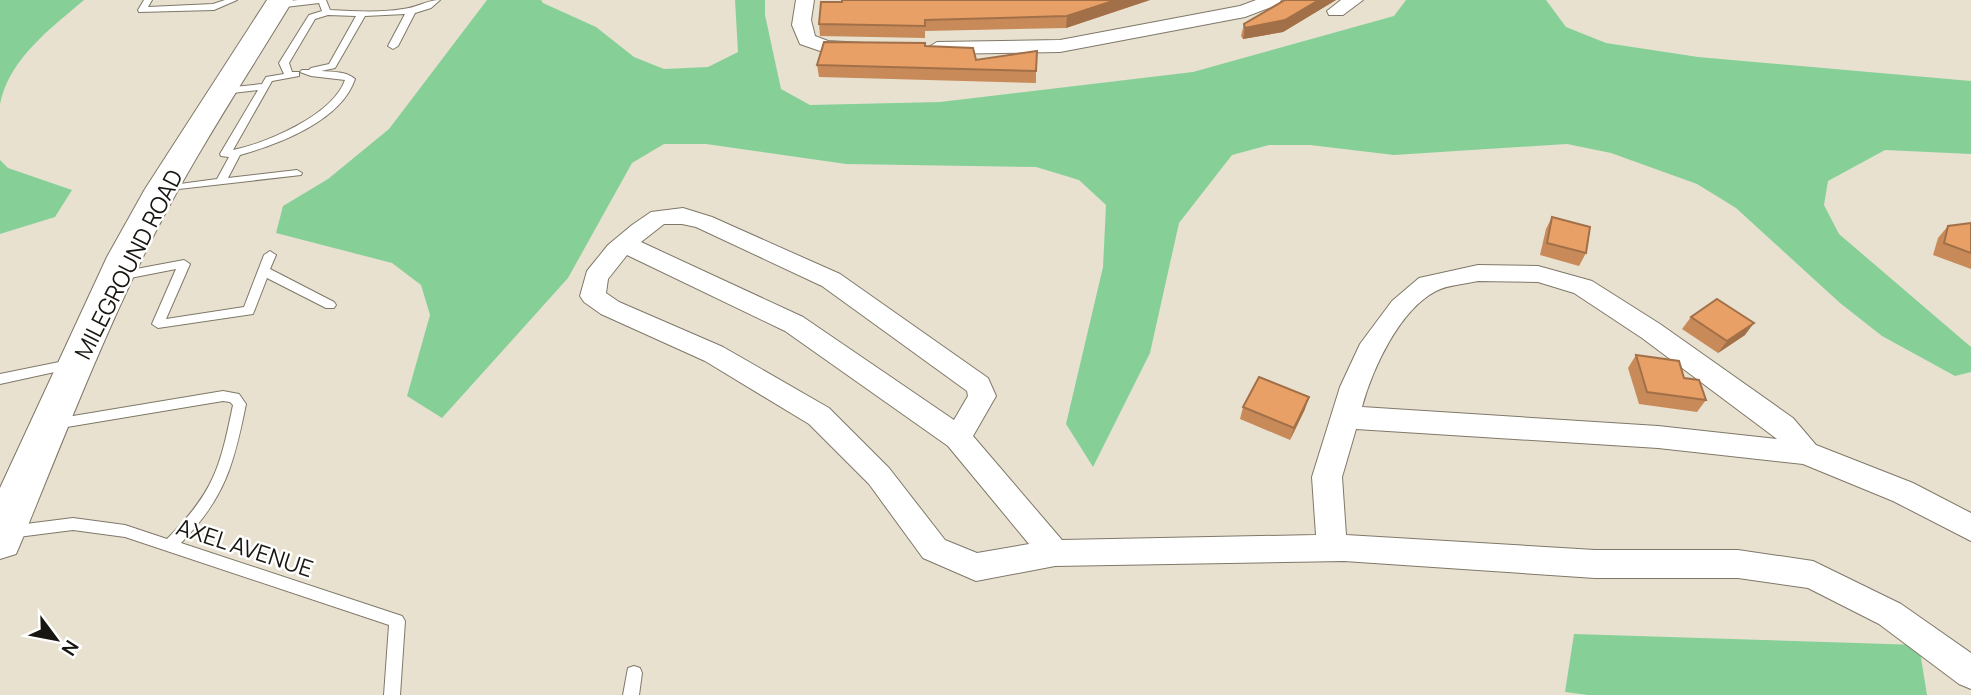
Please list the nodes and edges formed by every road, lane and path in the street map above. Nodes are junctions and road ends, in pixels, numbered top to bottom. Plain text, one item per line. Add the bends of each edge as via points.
1 (148, 0) edge
2 (233, 0) edge
3 (322, 0) edge
4 (436, 0) edge
5 (804, 0) edge
6 (1272, 0) edge
7 (1354, 0) edge
8 (279, 3) edge
9 (1336, 11) dead end
10 (327, 12) junction
11 (411, 12) junction
12 (362, 13) junction
13 (393, 46) dead end
14 (878, 47) edge
15 (917, 48) edge
16 (305, 72) junction
17 (289, 76) junction
18 (265, 86) junction
19 (224, 91) junction
20 (235, 154) junction
21 (297, 173) dead end
22 (221, 182) junction
23 (162, 189) junction
24 (625, 244) junction
25 (270, 255) dead end
26 (264, 271) junction
27 (116, 276) junction
28 (330, 305) dead end
29 (77, 363) junction
30 (0, 379) edge
31 (1344, 417) junction
32 (48, 425) junction
33 (958, 438) junction
34 (1806, 453) junction
35 (1971, 528) edge
36 (1, 536) edge
37 (169, 546) junction
38 (1332, 548) junction
39 (1055, 553) junction
40 (634, 673) dead end
41 (1971, 673) edge
42 (393, 695) edge
43 (631, 695) edge

1 - 2 lane via 142,10 214,7
3 - 8 lane
3 - 10 lane
4 - 11 lane
5 - 14 street via 801,19 807,40 826,47
6 - 15 street via 1245,11 1060,46
7 - 9 street
8 - 19 main road, MILEGROUND ROAD
10 - 12 lane
10 - 17 lane via 312,18 284,64
11 - 12 lane
11 - 13 lane
12 - 16 lane via 332,66
16 - 17 lane
16 - 20 lane via 350,79 344,95 325,110 256,149
17 - 18 lane via 269,79
18 - 19 lane
18 - 20 lane via 225,154
19 - 23 main road, MILEGROUND ROAD
20 - 22 lane
21 - 22 lane
22 - 23 lane
23 - 27 main road, MILEGROUND ROAD
24 - 33 street via 794,324
24 - 33 street via 659,217 684,216 831,280 978,385 982,396
24 - 39 street via 596,277 593,296 714,354 819,416 879,476 934,549 976,567
25 - 26 lane
26 - 27 lane via 250,311 158,324 184,264
26 - 28 lane
27 - 29 main road, MILEGROUND ROAD
29 - 30 lane
29 - 32 main road, MILEGROUND ROAD
31 - 34 street via 1658,437
31 - 34 street via 1369,351 1401,307 1428,284 1478,272 1538,274 1583,287 1651,331 1783,426
31 - 38 street via 1327,477
32 - 36 main road, MILEGROUND ROAD
32 - 37 lane via 234,397 240,404 225,472 196,520
33 - 39 street
34 - 35 street via 1903,492
36 - 37 lane, AXEL AVENUE via 73,524 125,531
37 - 42 lane, AXEL AVENUE via 397,621
38 - 39 street
38 - 41 street via 1595,564 1738,564 1813,575 1890,614
40 - 43 lane

